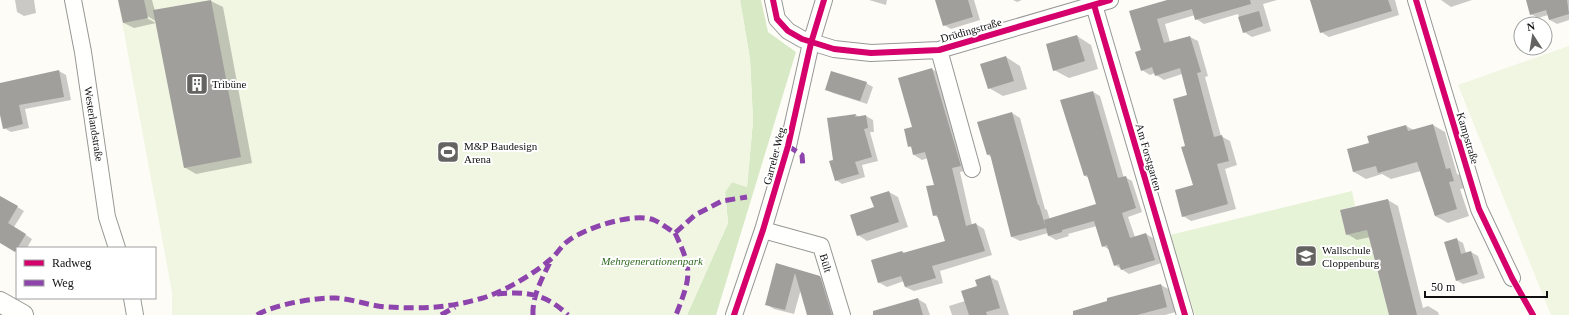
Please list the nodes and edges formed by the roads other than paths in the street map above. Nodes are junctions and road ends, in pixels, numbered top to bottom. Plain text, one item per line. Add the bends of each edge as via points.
1 (73, 0) edge
2 (773, 0) edge
3 (824, 0) edge
4 (1110, 0) edge
5 (1416, 0) edge
6 (1094, 5) junction
7 (812, 42) junction
8 (939, 50) junction
9 (972, 169) dead end
10 (763, 230) junction
11 (117, 247) edge
12 (1512, 278) dead end
13 (0, 302) edge
14 (23, 315) edge
15 (734, 315) edge
16 (842, 315) edge
17 (1185, 315) edge

1 - 11 street, Westerlandstraße via 107,216
2 - 7 street, Drüdingstraße via 777,19 788,31
3 - 7 street, Garreler Weg
4 - 6 street, Drüdingstraße
5 - 12 street, Kampstraße via 1479,209
6 - 8 street, Drüdingstraße
6 - 17 street, Am Forstgarten
7 - 8 street, Drüdingstraße via 834,49 871,53
7 - 10 street, Garreler Weg via 788,146
8 - 9 street, Drüdingstraße
10 - 15 street, Garreler Weg
10 - 16 street, Bült via 821,246
13 - 14 street

